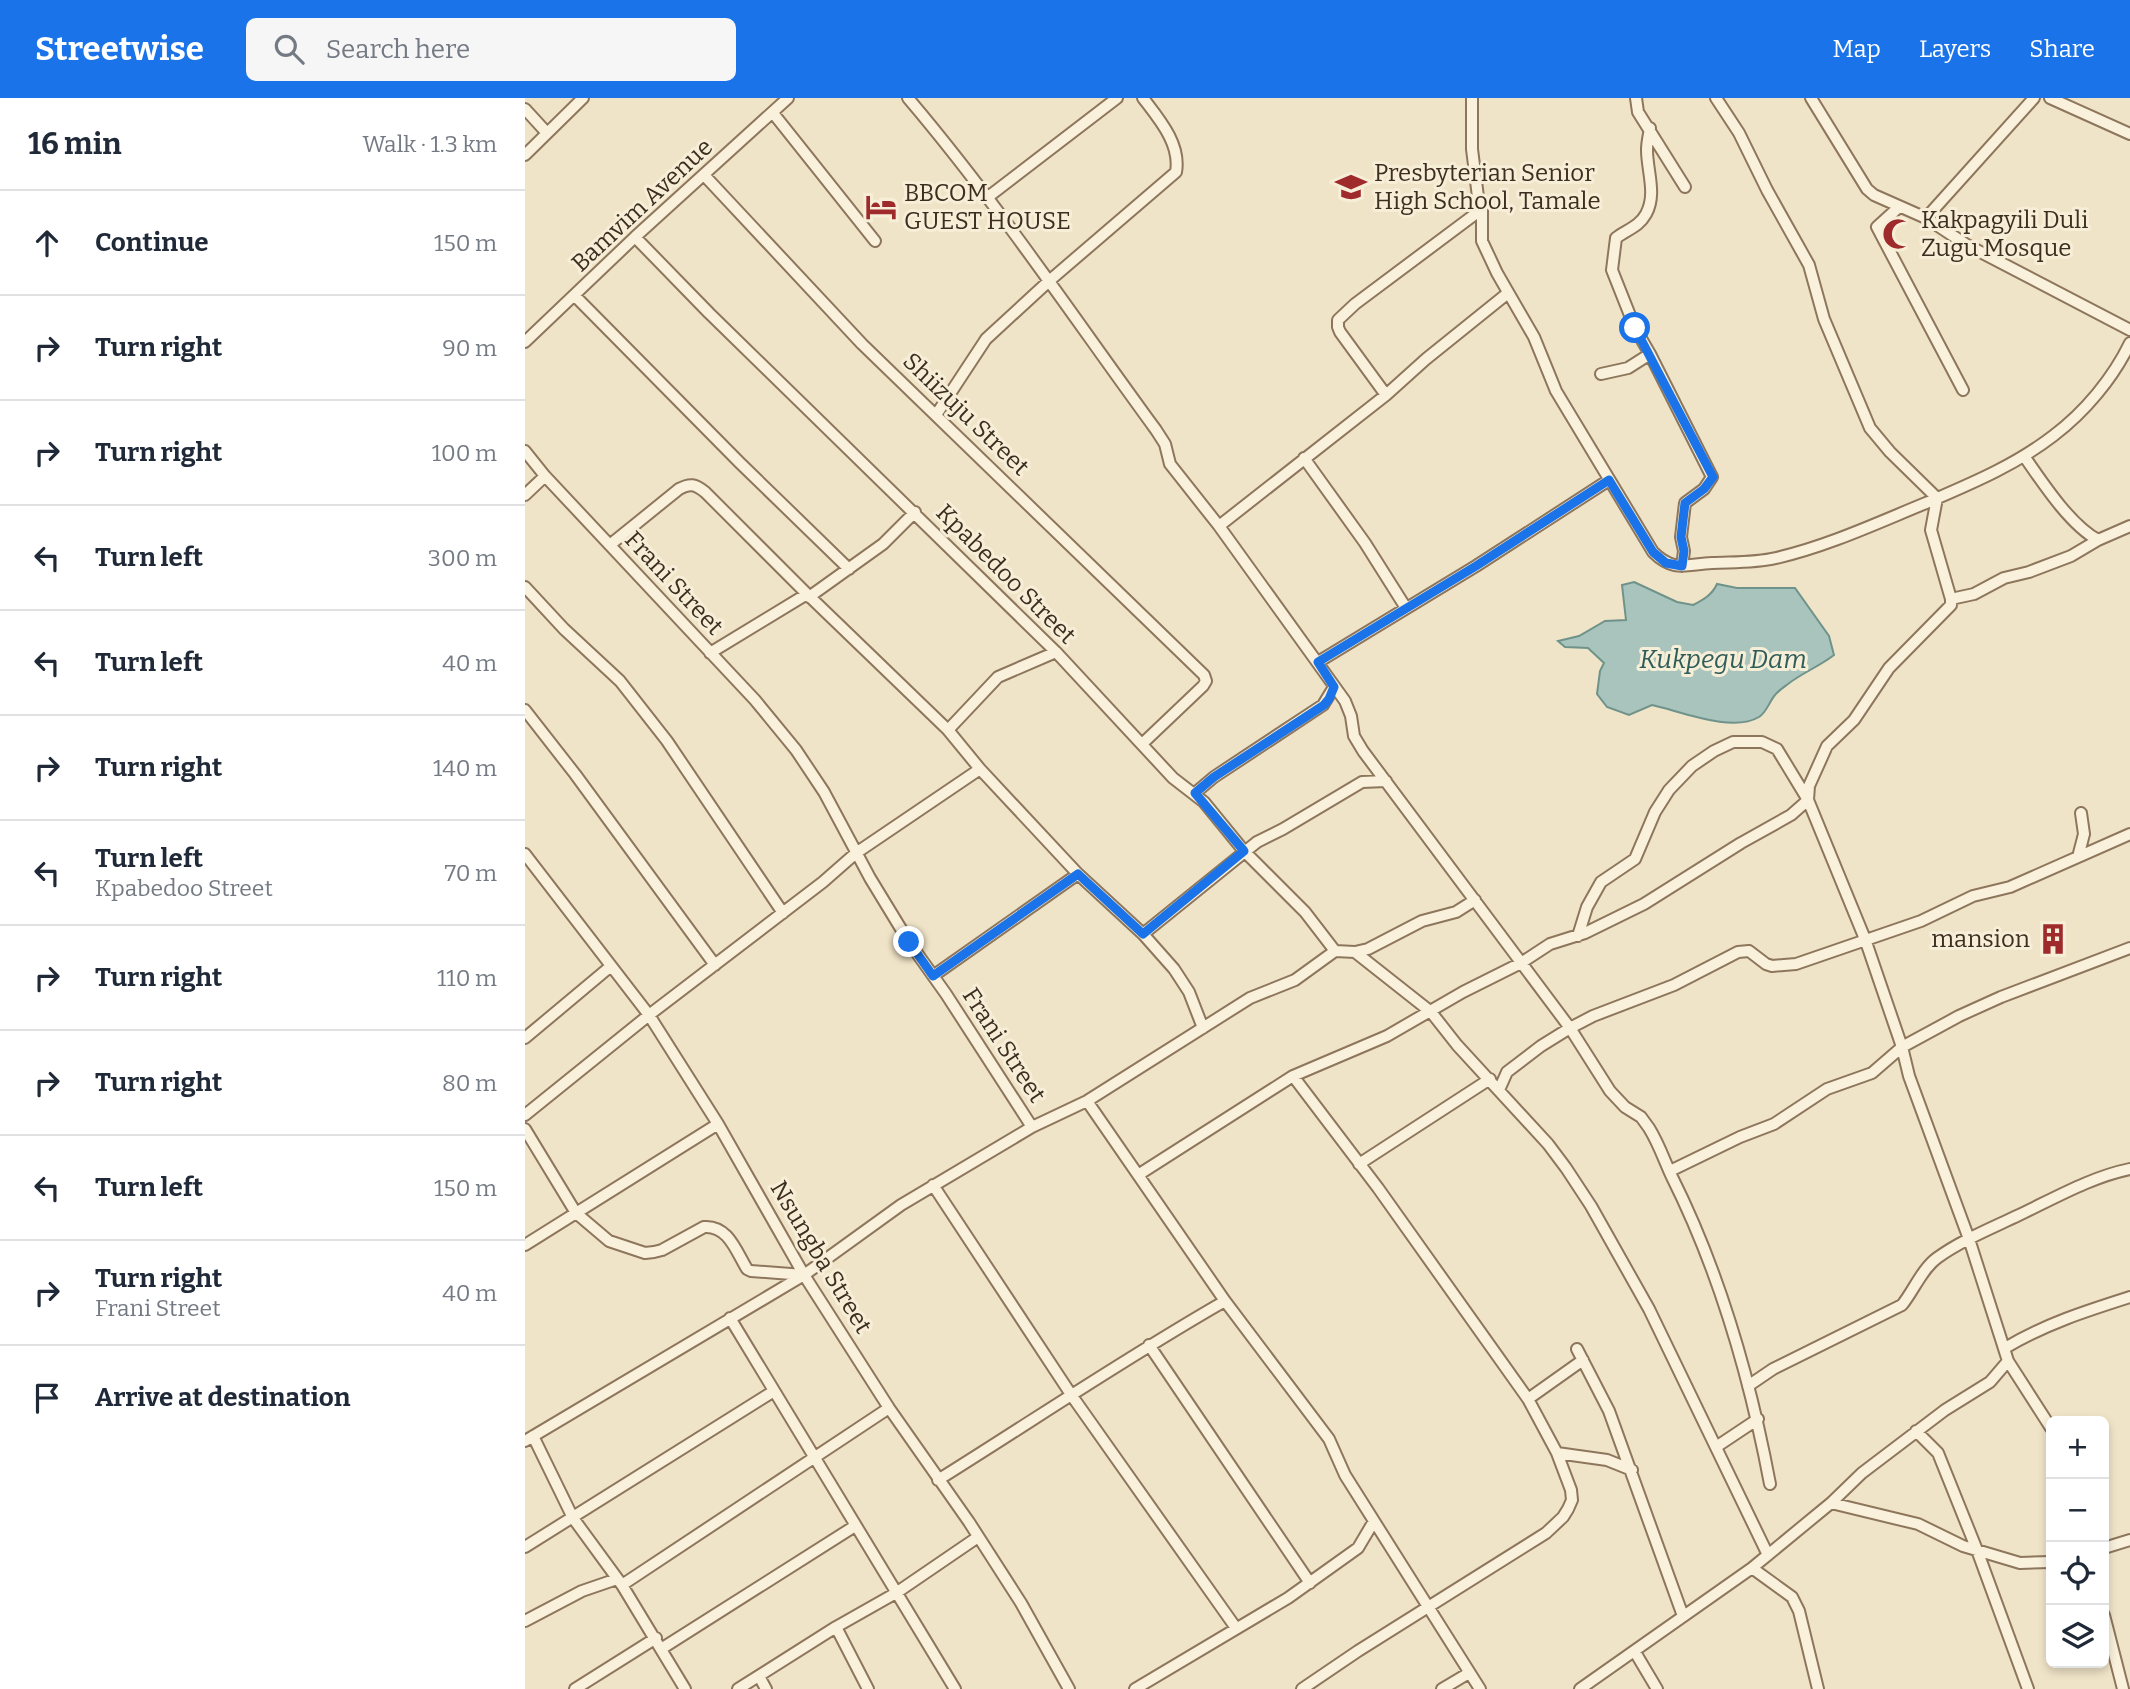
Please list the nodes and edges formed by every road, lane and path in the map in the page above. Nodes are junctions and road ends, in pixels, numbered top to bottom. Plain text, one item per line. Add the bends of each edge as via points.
1 (583, 98) edge
2 (926, 98) edge
3 (1117, 98) edge
4 (1143, 98) edge
5 (1472, 98) edge
6 (1636, 98) edge
7 (1716, 98) edge
8 (1811, 98) edge
9 (2034, 98) edge
10 (2050, 98) edge
11 (784, 99) edge
12 (911, 101) edge
13 (525, 109) edge
14 (773, 113) junction
15 (1650, 128) junction
16 (547, 133) junction
17 (2130, 134) edge
18 (525, 155) edge
19 (704, 175) junction
20 (1685, 187) dead end
21 (988, 197) junction
22 (1899, 207) junction
23 (1482, 209) junction
24 (1926, 218) junction
25 (635, 237) junction
26 (875, 241) dead end
27 (1049, 281) junction
28 (1509, 293) junction
29 (575, 296) junction
30 (2130, 330) edge
31 (525, 342) edge
32 (2130, 343) edge
33 (1650, 354) junction
34 (1601, 374) dead end
35 (1963, 390) dead end
36 (1386, 395) junction
37 (936, 415) junction
38 (525, 452) edge
39 (2024, 456) junction
40 (1304, 458) junction
41 (545, 476) junction
42 (1609, 480) junction
43 (525, 495) edge
44 (1937, 498) junction
45 (915, 512) junction
46 (1219, 526) junction
47 (2130, 526) edge
48 (2098, 540) junction
49 (611, 544) junction
50 (1682, 566) junction
51 (849, 569) junction
52 (525, 587) edge
53 (808, 595) junction
54 (1951, 599) junction
55 (1406, 608) junction
56 (1056, 652) junction
57 (710, 653) junction
58 (1318, 662) junction
59 (1334, 687) junction
60 (525, 710) edge
61 (947, 730) junction
62 (1142, 744) junction
63 (980, 769) junction
64 (1386, 781) junction
65 (1195, 793) junction
66 (1808, 800) junction
67 (2081, 813) dead end
68 (2130, 834) edge
69 (1244, 851) junction
70 (856, 853) junction
71 (2078, 857) junction
72 (526, 859) edge
73 (1078, 874) junction
74 (1475, 900) junction
75 (783, 913) junction
76 (1143, 934) junction
77 (1578, 936) junction
78 (1865, 939) junction
79 (2130, 948) edge
80 (1335, 951) junction
81 (1355, 952) junction
82 (1521, 963) junction
83 (715, 965) junction
84 (611, 966) junction
85 (933, 976) junction
86 (1431, 1012) junction
87 (649, 1015) junction
88 (1203, 1028) junction
89 (1570, 1028) junction
90 (525, 1038) edge
91 (1902, 1047) junction
92 (1507, 1072) junction
93 (1293, 1076) junction
94 (1488, 1077) junction
95 (1499, 1090) junction
96 (1087, 1101) junction
97 (525, 1115) edge
98 (718, 1124) junction
99 (1032, 1127) junction
100 (525, 1129) edge
101 (1359, 1164) junction
102 (2130, 1169) edge
103 (1670, 1171) junction
104 (1138, 1175) junction
105 (933, 1185) junction
106 (576, 1213) junction
107 (1969, 1239) junction
108 (525, 1245) edge
109 (804, 1275) junction
110 (2130, 1297) edge
111 (1225, 1301) junction
112 (730, 1318) junction
113 (1149, 1345) junction
114 (2005, 1348) junction
115 (1577, 1349) dead end
116 (1583, 1360) junction
117 (2008, 1361) junction
118 (1748, 1386) junction
119 (774, 1391) junction
120 (1072, 1396) junction
121 (1528, 1399) junction
122 (889, 1408) junction
123 (1758, 1419) junction
124 (2046, 1421) edge
125 (1916, 1432) junction
126 (529, 1438) edge
127 (1716, 1447) junction
128 (1557, 1453) junction
129 (814, 1460) junction
130 (1632, 1470) junction
131 (938, 1480) junction
132 (1769, 1484) dead end
133 (1831, 1503) junction
134 (573, 1518) junction
135 (1374, 1521) junction
136 (855, 1526) junction
137 (978, 1537) junction
138 (2130, 1540) edge
139 (1387, 1543) junction
140 (1362, 1544) junction
141 (2109, 1546) edge
142 (525, 1547) edge
143 (1977, 1550) junction
144 (1768, 1555) junction
145 (2046, 1562) edge
146 (1752, 1568) junction
147 (619, 1582) junction
148 (1310, 1583) junction
149 (897, 1594) junction
150 (1428, 1608) junction
151 (1683, 1616) junction
152 (525, 1621) edge
153 (836, 1627) junction
154 (1236, 1629) junction
155 (2109, 1634) edge
156 (658, 1644) junction
157 (1635, 1652) junction
158 (1469, 1673) junction
159 (758, 1676) junction
160 (575, 1689) edge
161 (685, 1689) edge
162 (738, 1689) edge
163 (766, 1689) edge
164 (868, 1689) edge
165 (955, 1689) edge
166 (1069, 1689) edge
167 (1135, 1689) edge
168 (1302, 1689) edge
169 (1442, 1689) edge
170 (1480, 1689) edge
171 (1580, 1689) edge
172 (1657, 1689) edge
173 (1818, 1689) edge
174 (2028, 1689) edge
175 (2123, 1689) edge

1 - 16 street
2 - 12 street
3 - 21 street
4 - 27 street via 1173,143 1176,172
5 - 23 street via 1472,149
6 - 15 street via 1638,112
7 - 44 street via 1809,265 1824,319 1870,428
8 - 22 street via 1867,188
9 - 24 street
10 - 17 street
11 - 14 street, Bamvim Avenue
12 - 21 street
13 - 16 street
14 - 19 street, Bamvim Avenue
14 - 26 street
15 - 20 street
15 - 33 street via 1647,146 1652,191 1646,215 1616,238 1612,270
16 - 18 street
19 - 25 street, Bamvim Avenue
19 - 37 street, Shiizuju Street via 862,344
21 - 27 street
22 - 24 street
22 - 35 street via 1877,227
23 - 28 street via 1482,241
23 - 36 street via 1338,320 1341,332
24 - 30 street via 1967,245
25 - 29 street, Bamvim Avenue
25 - 45 street, Kpabedoo Street
27 - 37 street via 986,339
27 - 46 street via 1163,440 1170,464
28 - 36 street
28 - 42 street via 1534,337 1556,391
29 - 31 street, Bamvim Avenue
29 - 51 street
32 - 39 street via 2120,364 2085,406
33 - 34 street via 1628,368
33 - 50 street via 1713,477 1685,503
36 - 40 street
37 - 62 street, Shiizuju Street via 1206,677 1203,686
38 - 41 street, Frani Street
39 - 44 street
39 - 48 street via 2074,520
40 - 46 street
40 - 55 street
41 - 43 street
41 - 49 street, Frani Street
42 - 50 street via 1653,552 1666,563
42 - 55 street
44 - 50 street via 1853,534 1788,555
44 - 54 street via 1931,530
45 - 51 street via 896,534
45 - 56 street, Kpabedoo Street
46 - 58 street
47 - 48 street
48 - 54 street via 2071,556
49 - 53 street via 679,489 696,485
49 - 57 street, Frani Street
51 - 53 street
52 - 75 street via 620,681 667,741
53 - 57 street
53 - 61 street
54 - 66 street via 1948,609 1889,668 1854,720 1827,746 1809,786
55 - 58 street
56 - 61 street via 998,677
56 - 62 street, Kpabedoo Street
57 - 70 street, Frani Street via 796,750
58 - 59 street
59 - 64 street via 1348,707 1358,743
59 - 65 street via 1324,705
60 - 83 street
61 - 63 street
62 - 65 street, Kpabedoo Street via 1173,778
63 - 70 street
63 - 73 street
64 - 69 street via 1362,782
64 - 74 street
65 - 69 street, Kpabedoo Street
66 - 77 street via 1791,815 1644,904
66 - 77 street via 1777,749 1762,742 1743,742 1714,751 1669,790 1635,859 1601,882
66 - 78 street
67 - 71 street via 2084,834
68 - 71 street
69 - 76 street
69 - 80 street, Kpabedoo Street via 1305,912
70 - 75 street
70 - 85 street, Frani Street
71 - 78 street via 2010,887 1973,896 1921,921
72 - 84 street, Nsungba Street
73 - 76 street
73 - 85 street
74 - 81 street
74 - 82 street
75 - 83 street
76 - 88 street via 1189,992
77 - 82 street via 1550,944
78 - 89 street via 1786,966 1769,965 1752,953 1738,951 1674,985
78 - 91 street
79 - 91 street via 2001,997
80 - 81 street
80 - 88 street via 1295,980 1250,998
81 - 86 street
82 - 86 street
82 - 89 street
83 - 87 street
84 - 87 street, Nsungba Street
84 - 90 street
85 - 99 street, Frani Street
86 - 93 street
86 - 94 street
87 - 97 street
87 - 98 street, Nsungba Street
88 - 96 street
89 - 92 street
89 - 103 street via 1610,1091 1649,1128
91 - 103 street via 1872,1073 1827,1089 1774,1124
91 - 107 street
92 - 94 street
92 - 95 street
93 - 101 street
93 - 104 street
94 - 95 street
94 - 101 street
95 - 127 street via 1548,1143 1591,1206 1649,1309
96 - 99 street
96 - 104 street
98 - 106 street
98 - 109 street, Nsungba Street
99 - 105 street, Frani Street
100 - 106 street
101 - 121 street
102 - 107 street via 2098,1178
103 - 118 street via 1706,1251
104 - 111 street
105 - 109 street, Frani Street
105 - 120 street
106 - 108 street
106 - 109 street via 609,1241 645,1252 662,1250 704,1227 719,1228 747,1269
107 - 114 street
107 - 118 street via 1936,1258 1902,1305 1773,1368
109 - 112 street, Frani Street
109 - 122 street, Nsungba Street
110 - 114 street via 2074,1314
111 - 113 street
111 - 135 street via 1329,1438 1345,1475
112 - 119 street
112 - 126 street, Frani Street
113 - 120 street
113 - 148 street
114 - 117 street
115 - 116 street
116 - 121 street
116 - 130 street
117 - 124 street
117 - 125 street via 1990,1382
118 - 123 street
119 - 129 street
119 - 134 street
120 - 131 street
120 - 154 street
121 - 128 street
122 - 129 street
122 - 131 street, Nsungba Street
123 - 127 street
123 - 132 street
125 - 133 street
125 - 143 street via 1938,1453
126 - 134 street
127 - 144 street
128 - 130 street via 1607,1460
128 - 150 street via 1572,1500 1563,1517 1546,1533
129 - 136 street
129 - 147 street
130 - 151 street
131 - 137 street, Nsungba Street
133 - 143 street via 1918,1524
133 - 144 street
134 - 142 street
134 - 147 street
135 - 139 street
135 - 140 street
136 - 149 street
136 - 156 street
137 - 149 street
137 - 166 street, Nsungba Street
138 - 141 street
139 - 140 street
139 - 150 street
140 - 148 street
143 - 145 street via 2020,1563
143 - 174 street
144 - 146 street
146 - 151 street
146 - 173 street via 1792,1597 1800,1611
147 - 152 street via 582,1591
147 - 156 street
148 - 154 street
149 - 153 street
149 - 165 street
150 - 158 street
150 - 168 street
151 - 157 street
153 - 159 street
153 - 164 street
154 - 167 street
155 - 175 street
156 - 160 street
156 - 161 street
157 - 171 street
157 - 172 street
158 - 169 street
158 - 170 street
159 - 162 street
159 - 163 street

